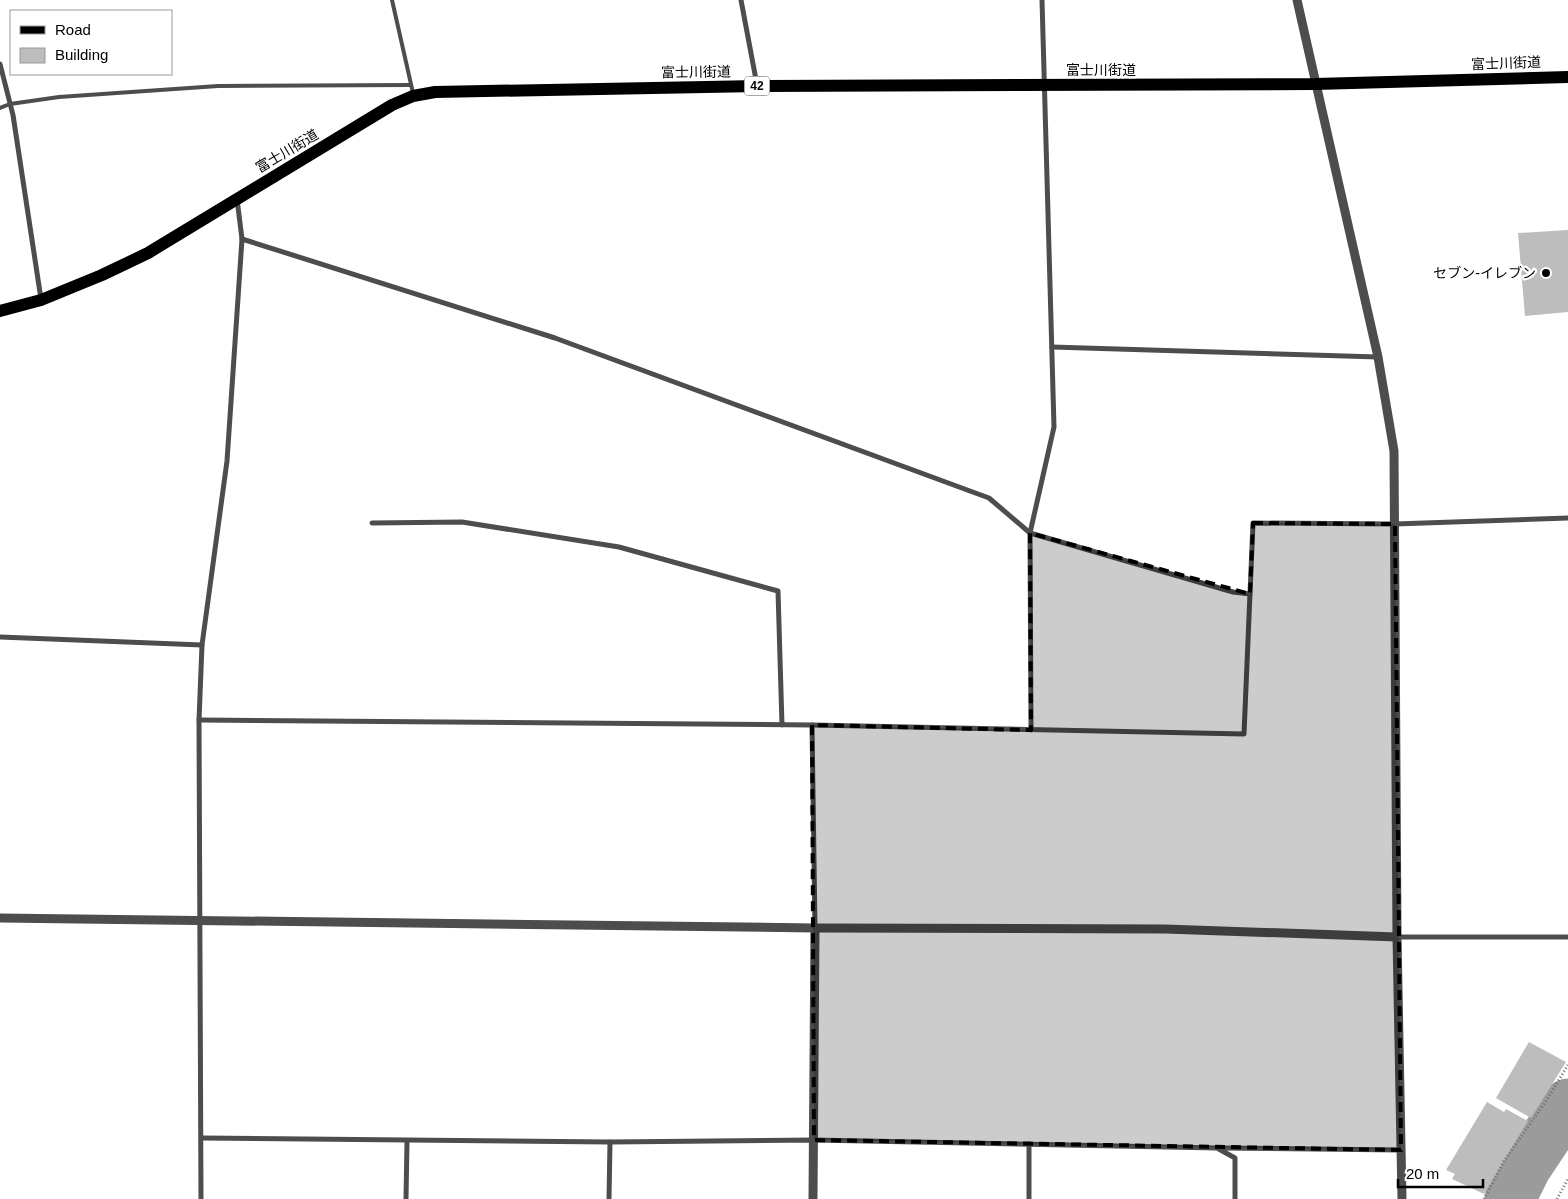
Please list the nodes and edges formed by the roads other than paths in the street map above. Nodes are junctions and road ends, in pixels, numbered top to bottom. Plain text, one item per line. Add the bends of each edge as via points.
1 (392, 0) edge
2 (741, 0) edge
3 (1042, 0) edge
4 (1297, 0) edge
5 (0, 64) edge
6 (1568, 77) edge
7 (1315, 84) junction
8 (758, 86) junction
9 (1045, 86) junction
10 (412, 91) junction
11 (10, 104) junction
12 (0, 108) edge
13 (237, 199) junction
14 (242, 239) junction
15 (41, 300) junction
16 (0, 312) edge
17 (1052, 346) junction
18 (1378, 357) junction
19 (1568, 518) edge
20 (372, 523) dead end
21 (1395, 524) junction
22 (1030, 533) junction
23 (1250, 594) junction
24 (0, 637) edge
25 (202, 645) junction
26 (199, 720) junction
27 (782, 725) junction
28 (812, 725) junction
29 (1031, 730) junction
30 (0, 918) edge
31 (200, 921) junction
32 (815, 928) junction
33 (1397, 937) junction
34 (1568, 937) edge
35 (202, 1138) junction
36 (814, 1140) junction
37 (407, 1141) junction
38 (610, 1142) junction
39 (1029, 1144) junction
40 (1218, 1148) junction
41 (1402, 1150) junction
42 (201, 1199) edge
43 (406, 1199) edge
44 (609, 1199) edge
45 (813, 1199) edge
46 (1029, 1199) edge
47 (1235, 1199) edge
48 (1402, 1199) edge

1 - 10 lane
2 - 8 street
3 - 9 street
4 - 7 street
5 - 11 street
6 - 7 main road, 富士川街道 / 42
7 - 9 main road, 富士川街道 / 42
7 - 18 street
8 - 9 main road, 富士川街道 / 42
8 - 10 main road, 富士川街道 / 42
9 - 17 street
10 - 11 lane via 218,86 59,97
10 - 13 main road, 富士川街道 / 42
11 - 12 lane
11 - 15 street
13 - 14 street
13 - 15 main road, 富士川街道 / 42 via 148,253
14 - 22 street via 555,338 989,498
14 - 25 street via 227,461
15 - 16 main road, 富士川街道 / 42
17 - 18 street
17 - 22 street via 1054,427
18 - 21 street via 1394,451
19 - 21 street
20 - 27 street via 462,522 619,547 778,590
21 - 23 street via 1253,523
21 - 33 street
22 - 23 street via 1233,592
22 - 29 street
23 - 29 street via 1244,734
24 - 25 street
25 - 26 street
26 - 27 street
26 - 31 street
27 - 28 street
28 - 29 street
28 - 32 street
30 - 31 street
31 - 32 street
31 - 35 street
32 - 33 street via 1165,929
32 - 36 street
33 - 34 street
33 - 41 street
35 - 37 street
35 - 42 street
36 - 38 street
36 - 39 street
36 - 45 street
37 - 38 street
37 - 43 street
38 - 44 street
39 - 40 street
39 - 46 street
40 - 41 street
40 - 47 street via 1235,1158
41 - 48 street

